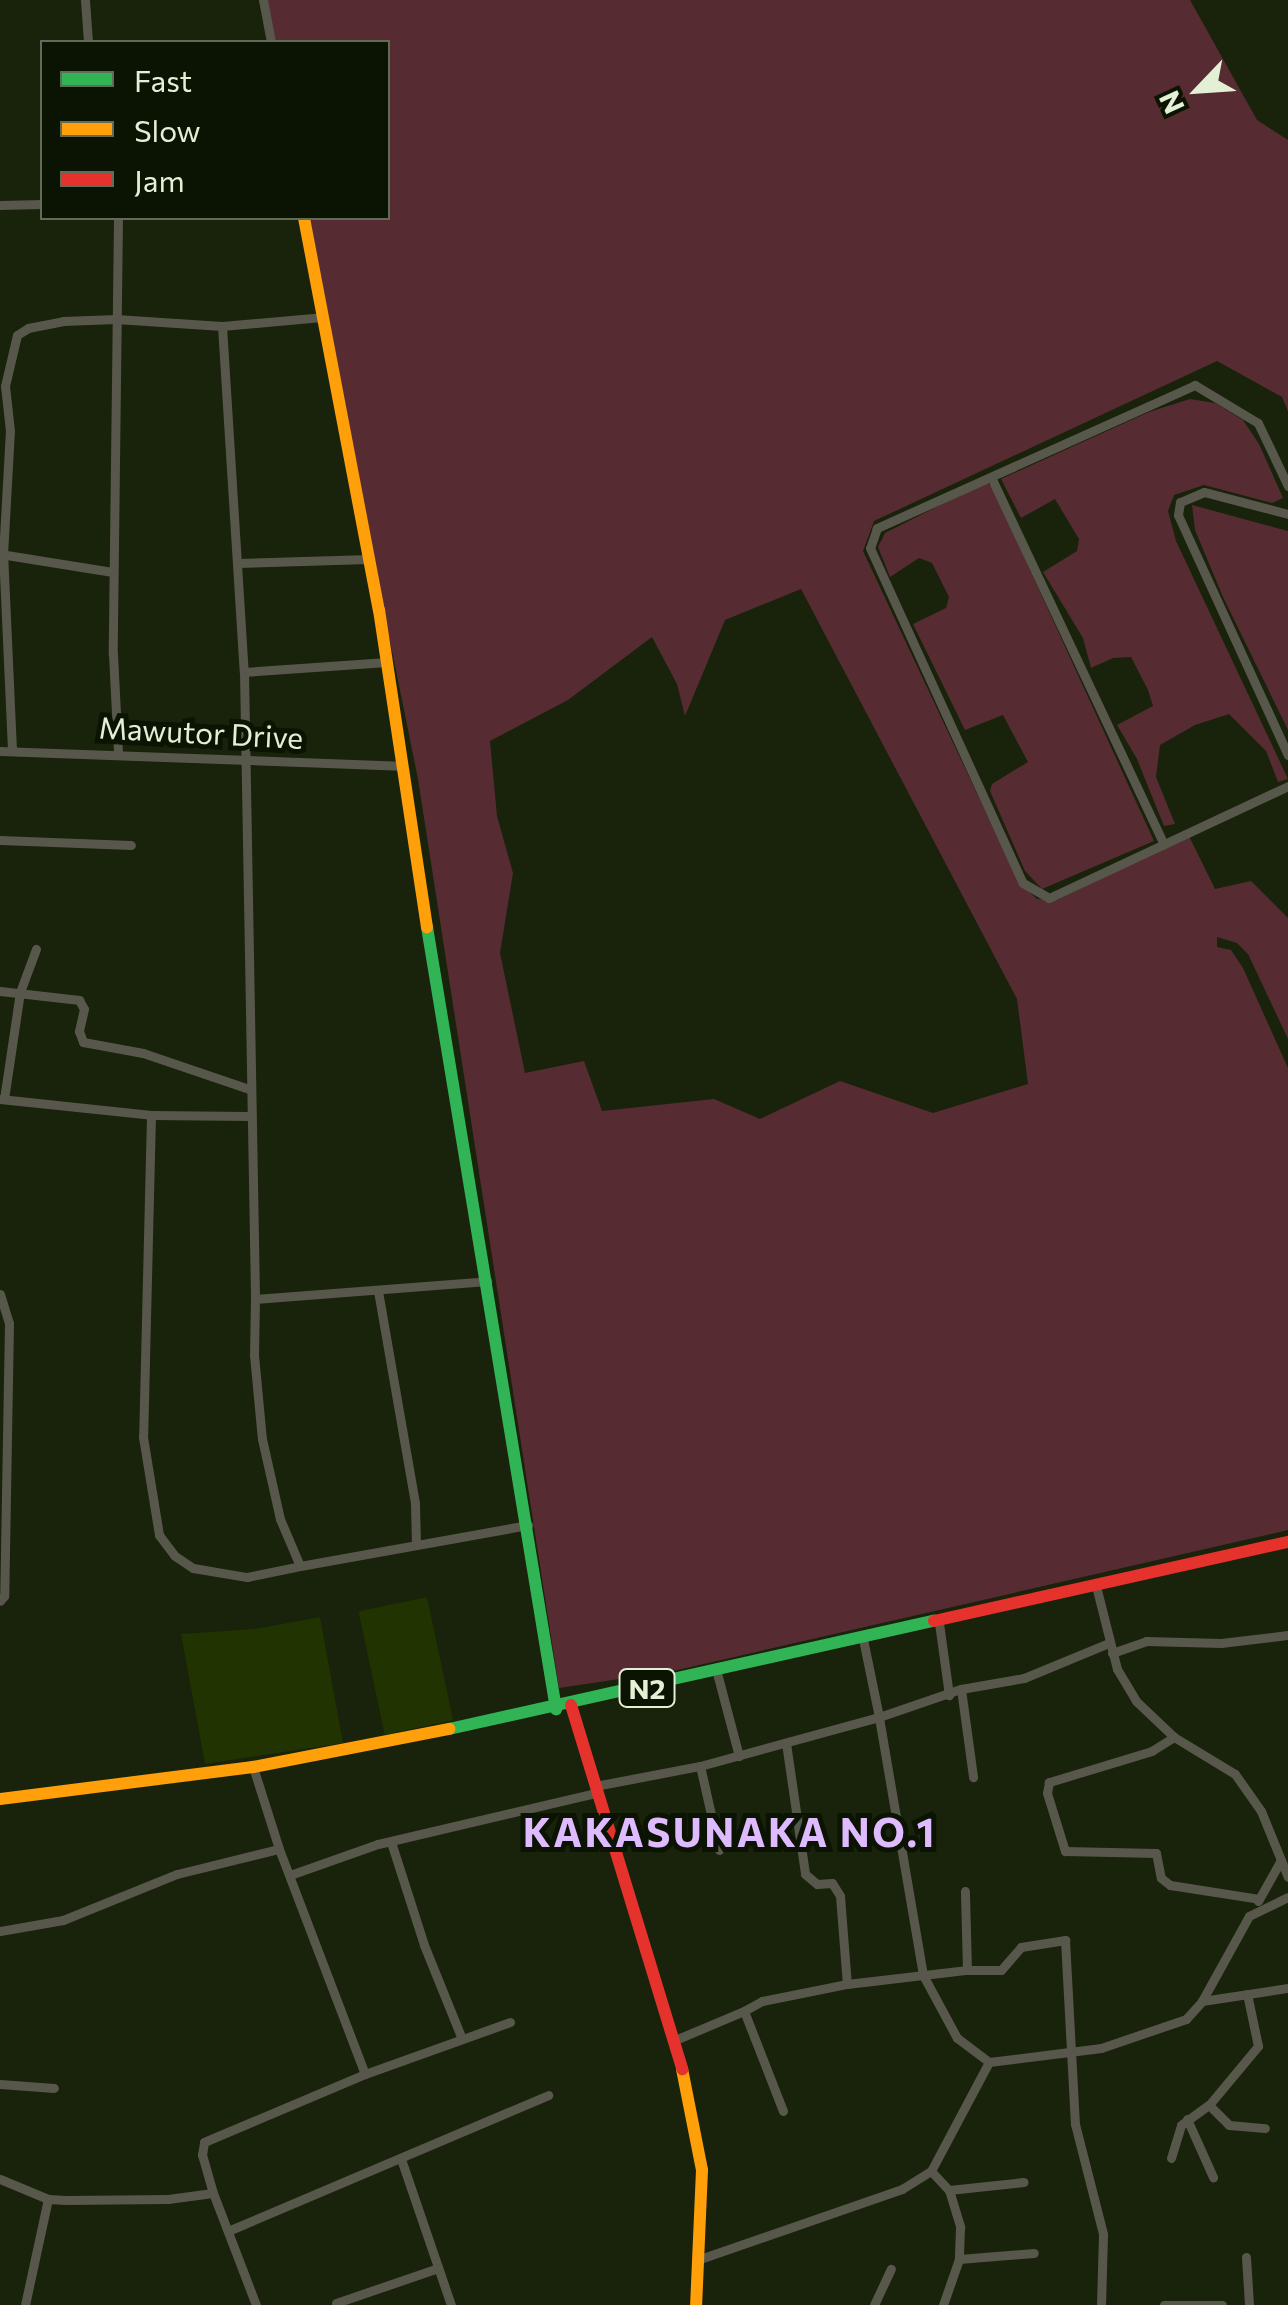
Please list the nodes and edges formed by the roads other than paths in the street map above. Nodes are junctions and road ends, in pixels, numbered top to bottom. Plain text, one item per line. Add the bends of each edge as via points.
1 (85, 0) edge
2 (263, 0) edge
3 (88, 40) edge
4 (271, 40) edge
5 (40, 204) edge
6 (0, 205) edge
7 (118, 220) edge
8 (304, 220) edge
9 (322, 317) junction
10 (116, 318) junction
11 (222, 326) junction
12 (990, 477) junction
13 (1288, 486) edge
14 (1288, 514) edge
15 (2, 555) edge
16 (369, 559) junction
17 (238, 563) junction
18 (113, 572) junction
19 (3, 652) edge
20 (387, 662) junction
21 (244, 672) junction
22 (12, 750) junction
23 (0, 751) edge
24 (118, 752) junction
25 (1288, 755) edge
26 (246, 759) junction
27 (400, 766) junction
28 (1288, 786) edge
29 (0, 840) edge
30 (1164, 844) junction
31 (131, 845) dead end
32 (36, 948) dead end
33 (0, 992) edge
34 (20, 992) junction
35 (249, 1090) junction
36 (2, 1099) edge
37 (151, 1115) junction
38 (250, 1116) junction
39 (487, 1281) junction
40 (378, 1290) junction
41 (0, 1294) edge
42 (255, 1299) junction
43 (528, 1525) junction
44 (1288, 1542) edge
45 (416, 1544) junction
46 (300, 1566) junction
47 (1096, 1586) junction
48 (0, 1602) edge
49 (939, 1623) junction
50 (1288, 1635) edge
51 (862, 1639) junction
52 (1110, 1648) junction
53 (717, 1673) junction
54 (961, 1690) junction
55 (949, 1695) junction
56 (571, 1705) junction
57 (556, 1708) junction
58 (879, 1717) junction
59 (1174, 1737) junction
60 (786, 1743) junction
61 (739, 1756) junction
62 (700, 1766) junction
63 (254, 1767) junction
64 (974, 1776) dead end
65 (594, 1790) junction
66 (0, 1799) edge
67 (391, 1842) junction
68 (280, 1850) junction
69 (719, 1850) dead end
70 (1280, 1860) junction
71 (290, 1875) junction
72 (1288, 1877) edge
73 (965, 1891) dead end
74 (1288, 1897) edge
75 (1258, 1899) junction
76 (1249, 1916) junction
77 (0, 1931) edge
78 (967, 1970) junction
79 (923, 1974) junction
80 (847, 1984) junction
81 (1288, 1988) edge
82 (1247, 1994) junction
83 (1202, 2002) junction
84 (744, 2011) junction
85 (510, 2022) dead end
86 (462, 2039) junction
87 (674, 2040) junction
88 (1068, 2055) junction
89 (989, 2062) junction
90 (365, 2074) junction
91 (0, 2084) edge
92 (54, 2088) dead end
93 (548, 2095) dead end
94 (1209, 2105) junction
95 (783, 2111) dead end
96 (1187, 2118) junction
97 (1265, 2128) dead end
98 (1170, 2158) dead end
99 (401, 2159) junction
100 (931, 2171) junction
101 (1213, 2177) dead end
102 (0, 2179) edge
103 (1024, 2182) dead end
104 (949, 2190) junction
105 (213, 2193) junction
106 (48, 2199) junction
107 (228, 2231) junction
108 (1034, 2253) dead end
109 (1246, 2257) dead end
110 (958, 2259) junction
111 (697, 2260) junction
112 (438, 2268) junction
113 (891, 2269) dead end
114 (336, 2303) edge
115 (24, 2305) edge
116 (256, 2305) edge
117 (451, 2305) edge
118 (696, 2305) edge
119 (874, 2305) edge
120 (944, 2305) edge
121 (1101, 2305) edge
122 (1164, 2305) edge
123 (1222, 2305) edge
124 (1249, 2305) edge

1 - 3 street
2 - 4 street
5 - 6 street
7 - 10 street
8 - 9 main road
9 - 11 street
9 - 16 main road
10 - 11 street
10 - 15 street via 63,321 16,335 5,386 10,432
10 - 18 street
11 - 17 street
12 - 13 street via 1195,385 1258,422
12 - 30 street
12 - 30 street via 877,528 870,548 1023,882 1048,898
14 - 25 street via 1204,492 1180,502 1178,515
15 - 18 street
15 - 19 street
16 - 17 street
16 - 20 main road
17 - 21 street
18 - 24 street
19 - 22 street
20 - 21 street
20 - 27 main road
21 - 26 street
22 - 23 street, Mawutor Drive
22 - 24 street, Mawutor Drive
24 - 26 street, Mawutor Drive
26 - 27 street, Mawutor Drive
26 - 35 street
27 - 39 main road
28 - 30 street
29 - 31 street
32 - 34 street
33 - 34 street
34 - 35 street via 80,1000 83,1042 143,1052
34 - 36 street
35 - 38 street
36 - 37 street
37 - 38 street
37 - 46 street via 143,1437 158,1536 193,1568 246,1578
38 - 42 street
39 - 40 street
39 - 43 main road
40 - 42 street
40 - 45 street
41 - 48 street via 9,1323
42 - 46 street via 262,1439 280,1519
43 - 45 street
43 - 57 main road
44 - 47 main road, N2
45 - 46 street
47 - 49 main road, N2
47 - 52 street
49 - 51 main road, N2
49 - 55 street
50 - 52 street
51 - 53 main road, N2
51 - 58 street
52 - 54 street via 1024,1678
52 - 59 street via 1136,1701
53 - 56 main road, N2
53 - 61 street
54 - 55 street
54 - 64 street
55 - 58 street
56 - 57 main road, N2
56 - 65 main road
57 - 63 main road, N2
58 - 60 street
58 - 79 street
59 - 70 street via 1235,1774 1261,1811
59 - 75 street via 1152,1751 1049,1782 1065,1850 1156,1854 1161,1878 1170,1885
60 - 61 street
60 - 80 street via 805,1874 818,1884 832,1883 840,1896
61 - 62 street
62 - 65 street via 640,1774
62 - 69 street
63 - 66 main road, N2
63 - 68 street
65 - 67 street
65 - 87 main road
67 - 71 street
67 - 86 street
68 - 71 street
68 - 77 street via 177,1874 63,1920
70 - 72 street
70 - 75 street
71 - 90 street
73 - 78 street
74 - 76 street
75 - 76 street
76 - 83 street
78 - 79 street
78 - 88 street via 1001,1970 1020,1947 1065,1940
79 - 80 street
79 - 89 street via 958,2038
80 - 84 street via 762,2001
81 - 82 street
82 - 83 street
82 - 94 street via 1258,2046
83 - 88 street via 1172,2026
84 - 87 street
84 - 95 street
85 - 86 street
86 - 90 street
87 - 111 main road via 702,2170
88 - 89 street
88 - 121 street via 1079,2150 1103,2234
89 - 100 street
90 - 105 street via 204,2142
91 - 92 street
93 - 99 street
94 - 96 street
94 - 97 street via 1229,2125
96 - 98 street
96 - 101 street
99 - 107 street
99 - 112 street
100 - 104 street
100 - 111 street via 854,2208
102 - 106 street
103 - 104 street
104 - 110 street via 960,2227
105 - 106 street via 168,2200
105 - 107 street
106 - 115 street
107 - 116 street
108 - 110 street
109 - 124 street
110 - 120 street
111 - 118 main road
112 - 114 street
112 - 117 street
113 - 119 street
122 - 123 street

